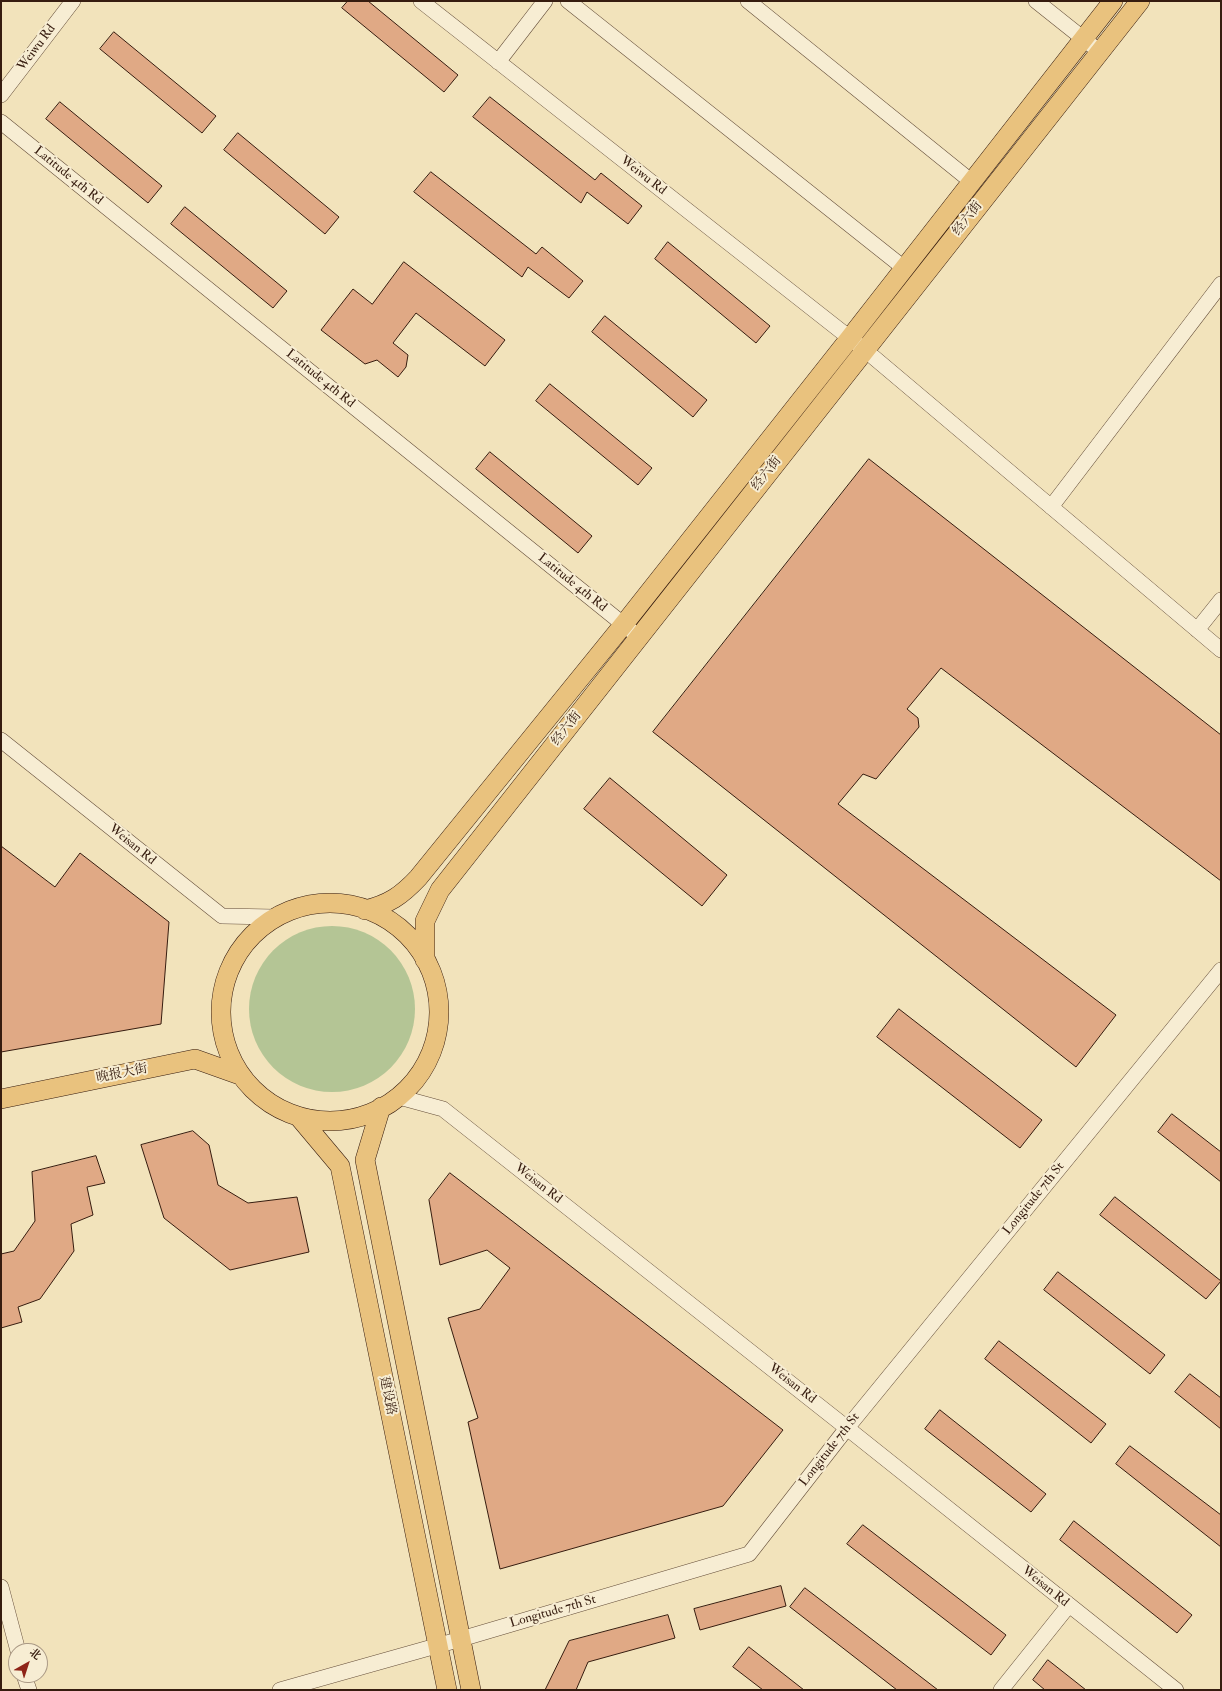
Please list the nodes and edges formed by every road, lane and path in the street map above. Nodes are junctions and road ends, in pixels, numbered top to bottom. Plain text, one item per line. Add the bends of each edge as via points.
1 (73, 1) edge
2 (421, 1) edge
3 (545, 1) edge
4 (568, 1) edge
5 (748, 1) edge
6 (1036, 1) edge
7 (1112, 1) edge
8 (1140, 1) edge
9 (1083, 38) junction
10 (1100, 52) junction
11 (498, 62) junction
12 (1, 95) edge
13 (1, 122) edge
14 (972, 182) junction
15 (904, 268) junction
16 (1221, 284) edge
17 (850, 338) junction
18 (865, 350) junction
19 (1051, 507) junction
20 (1221, 600) edge
21 (624, 624) junction
22 (1197, 630) junction
23 (639, 637) junction
24 (1221, 650) edge
25 (1, 740) edge
26 (365, 910) junction
27 (274, 917) junction
28 (425, 960) junction
29 (1221, 970) edge
30 (240, 1075) junction
31 (399, 1097) junction
32 (1, 1099) edge
33 (381, 1107) junction
34 (298, 1116) junction
35 (847, 1428) junction
36 (1, 1587) edge
37 (1069, 1606) junction
38 (461, 1639) junction
39 (16, 1643) edge
40 (438, 1645) junction
41 (280, 1690) edge
42 (447, 1690) edge
43 (471, 1690) edge
44 (1001, 1690) edge
45 (1176, 1690) edge

1 - 12 street, Weiwu Rd
2 - 11 street, Weiwu Rd
3 - 11 street
4 - 15 street
5 - 14 street
6 - 9 street
7 - 9 main road, 经六街
8 - 10 main road, 经六街
9 - 10 street
9 - 14 main road, 经六街
10 - 18 main road, 经六街
11 - 17 street, Weiwu Rd
13 - 21 street, Latitude 4th Rd
14 - 15 main road, 经六街
15 - 17 main road, 经六街
16 - 19 street
17 - 18 street, Weiwu Rd
17 - 21 main road, 经六街
18 - 19 street, Weiwu Rd
18 - 23 main road, 经六街
19 - 22 street, Weiwu Rd
20 - 22 street
21 - 23 street, Latitude 4th Rd
21 - 26 main road, 经六街 via 418,878 392,901
22 - 24 street, Weiwu Rd
23 - 28 main road, 经六街 via 440,890 425,921
25 - 27 street, Weisan Rd via 222,916
26 - 27 main road via 345,903 308,904
26 - 28 main road via 380,914 409,936
27 - 30 main road via 246,940 228,971 220,1007 225,1043
28 - 31 main road via 439,1001 436,1038 423,1070
29 - 35 street, Longitude 7th St
30 - 32 main road, 晚报大街 via 195,1059
30 - 34 main road via 266,1100
31 - 33 main road
31 - 35 street, Weisan Rd via 443,1109
33 - 34 main road via 368,1115 333,1121
33 - 38 main road, 建设路 via 365,1160
34 - 40 main road, 建设路 via 340,1166
35 - 37 street, Weisan Rd
35 - 38 street, Longitude 7th St via 749,1554
36 - 39 street
37 - 44 street
37 - 45 street, Weisan Rd
38 - 40 street, Longitude 7th St
38 - 43 main road, 建设路
40 - 41 street, Longitude 7th St
40 - 42 main road, 建设路

